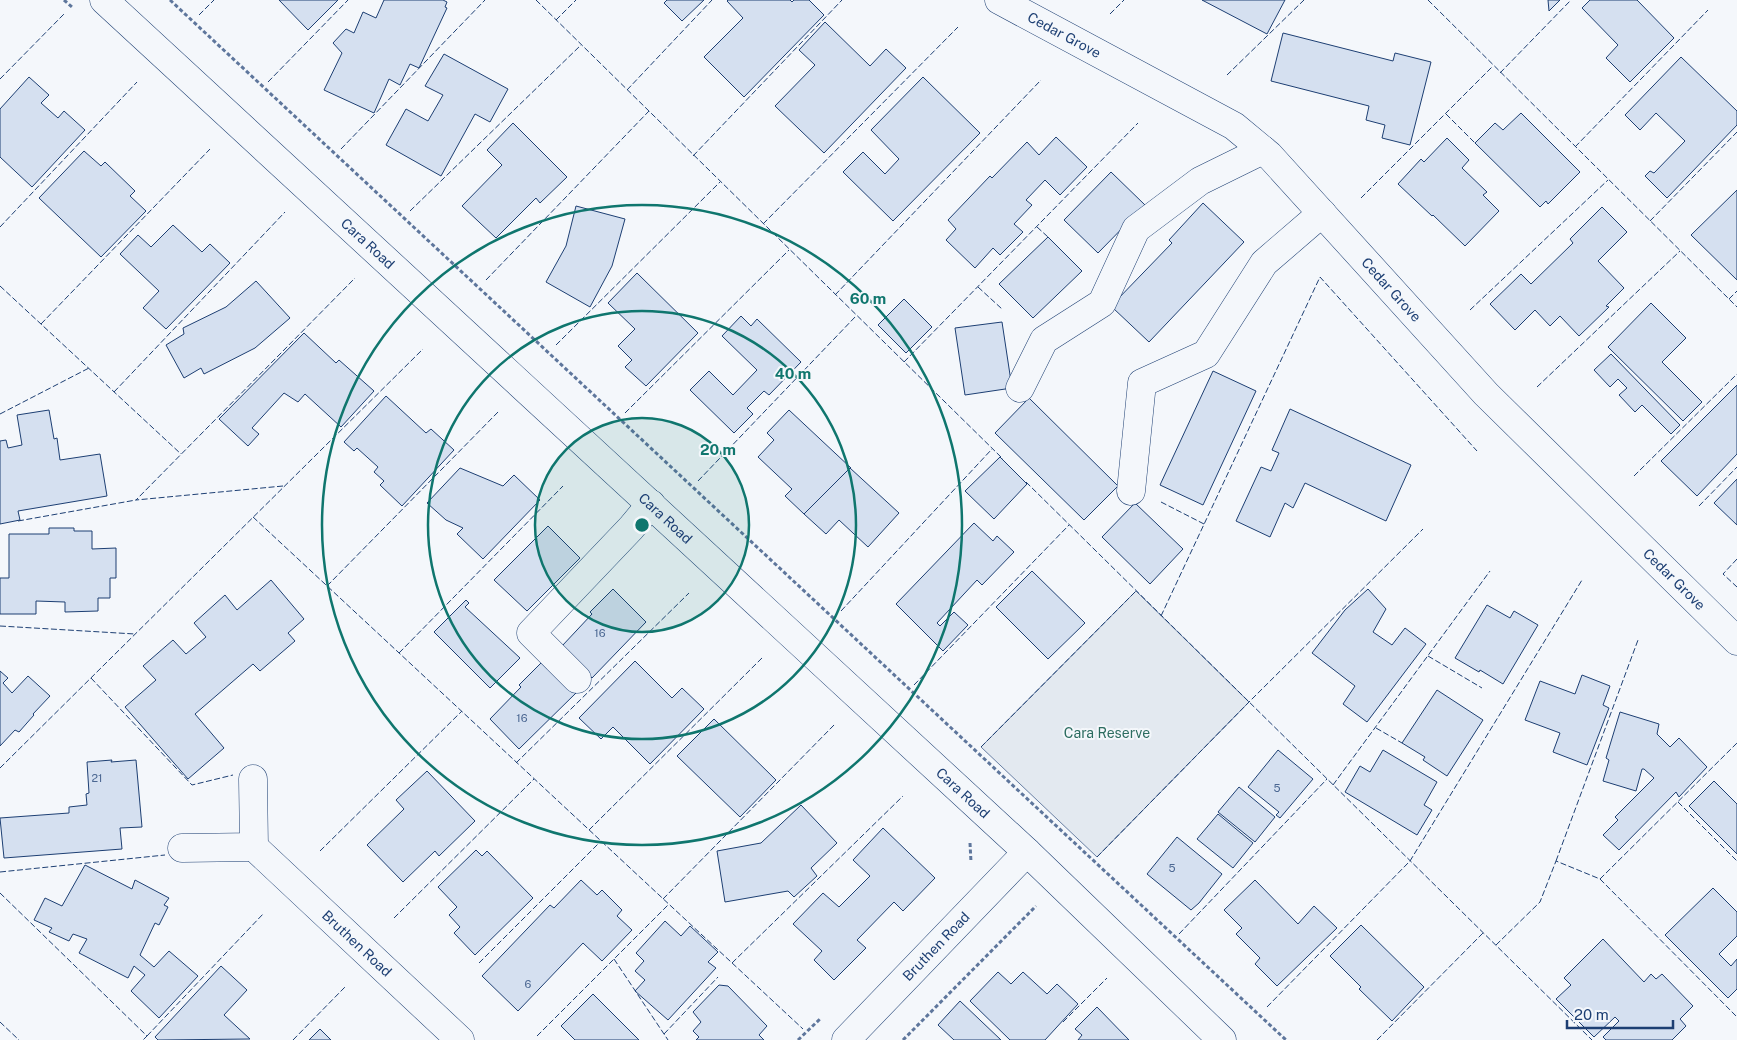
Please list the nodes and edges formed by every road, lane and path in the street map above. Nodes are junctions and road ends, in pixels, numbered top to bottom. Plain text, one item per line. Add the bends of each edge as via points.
1 (104, 0) edge
2 (170, 0) edge
3 (999, 0) edge
4 (1263, 150) junction
5 (1322, 213) junction
6 (1020, 388) dead end
7 (1131, 491) dead end
8 (651, 504) junction
9 (1737, 641) edge
10 (577, 678) dead end
11 (253, 779) dead end
12 (254, 847) junction
13 (182, 848) dead end
14 (1027, 852) junction
15 (1037, 905) dead end
16 (460, 1040) edge
17 (846, 1040) edge
18 (903, 1040) edge
19 (1222, 1040) edge
20 (1286, 1040) edge

1 - 8 street, Cara Road
2 - 20 path
3 - 4 street, Cedar Grove via 1234,126
4 - 5 street, Cedar Grove
4 - 6 street via 1200,181 1136,229 1102,303 1044,340
5 - 7 street via 1264,263 1206,354 1142,383
5 - 9 street, Cedar Grove via 1486,394
8 - 10 street via 530,633
8 - 14 street, Cara Road
11 - 12 street
12 - 13 street
12 - 16 street, Bruthen Road
14 - 17 street, Bruthen Road
14 - 19 street, Cara Road
15 - 18 path

